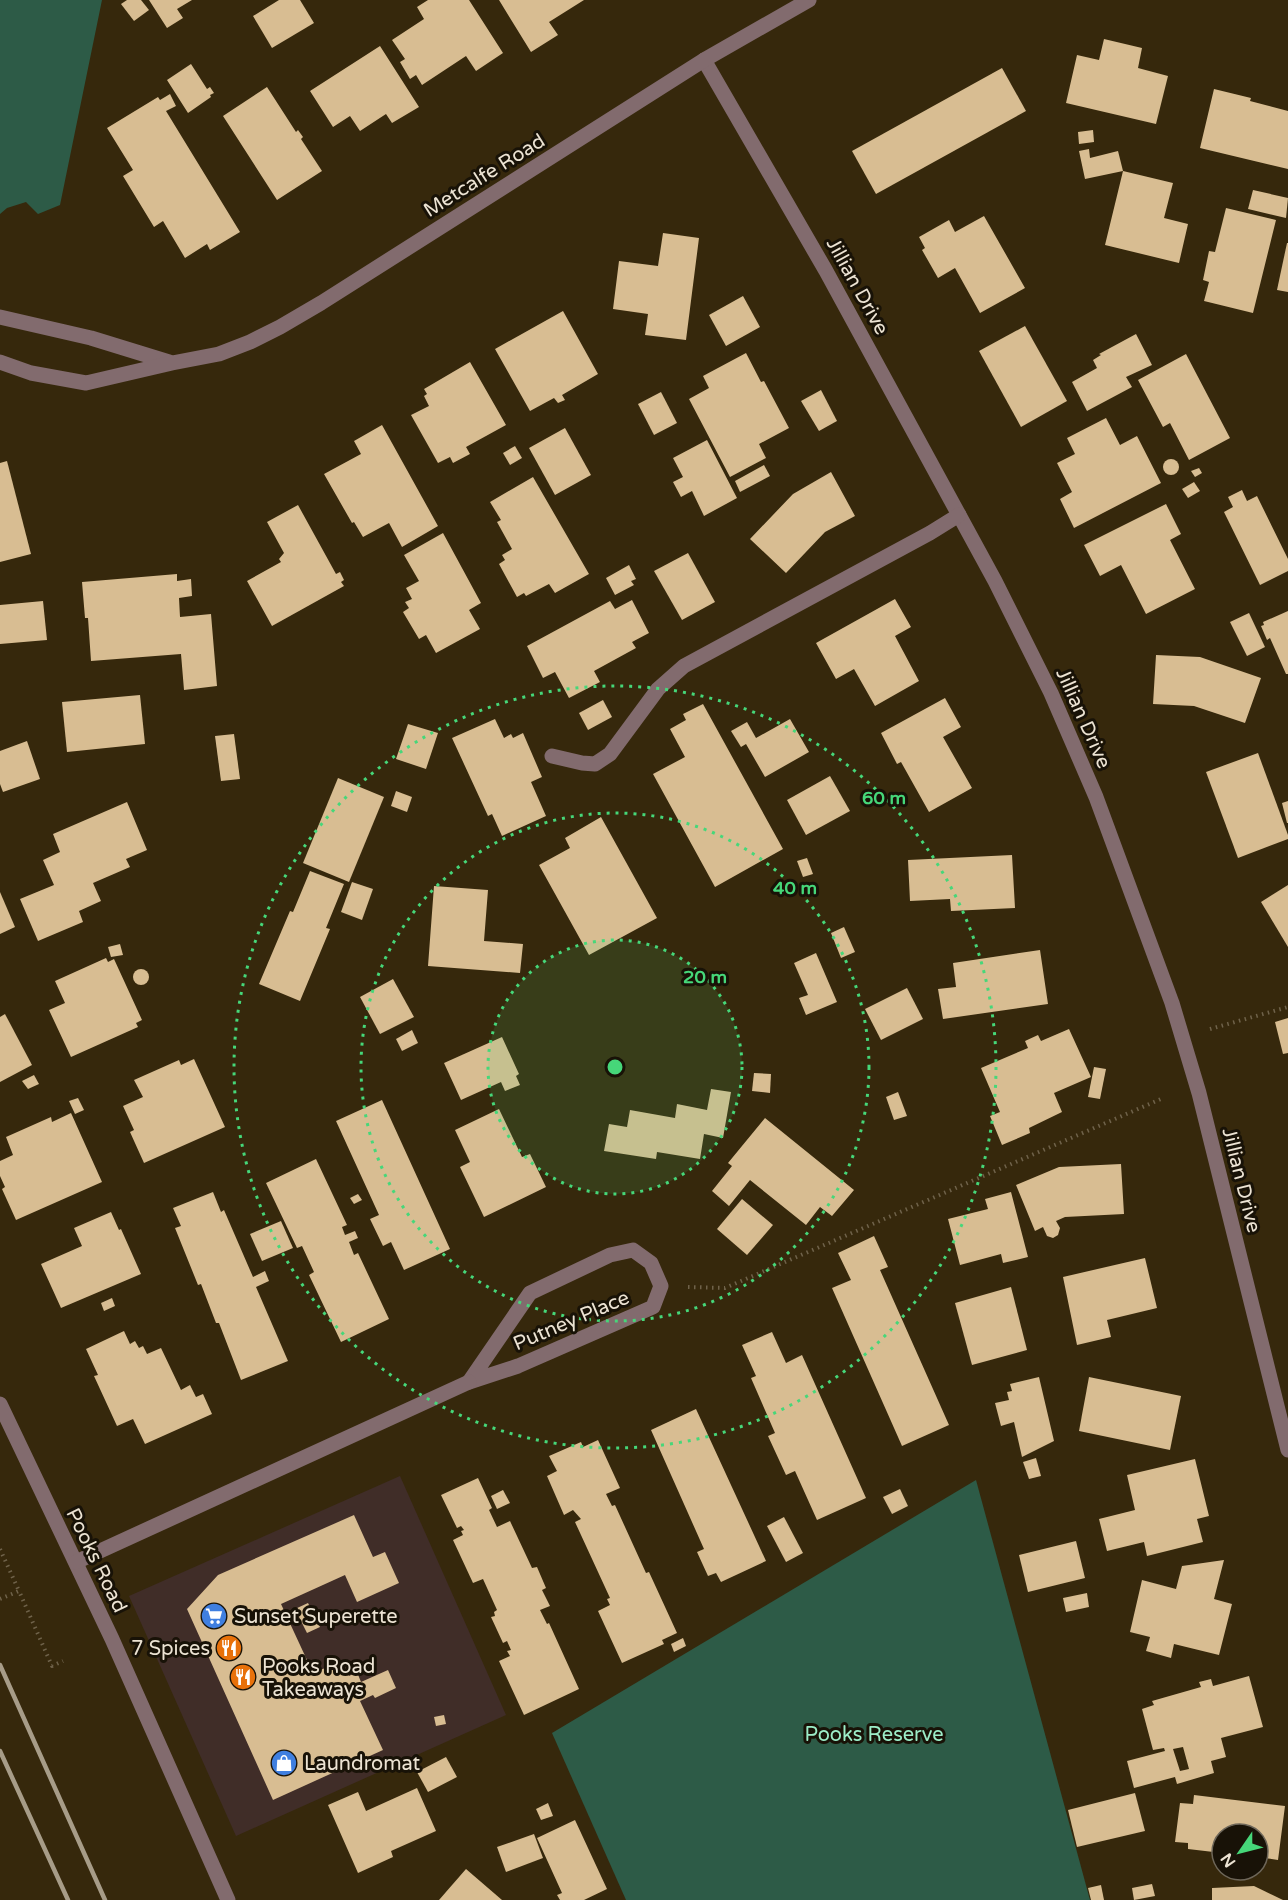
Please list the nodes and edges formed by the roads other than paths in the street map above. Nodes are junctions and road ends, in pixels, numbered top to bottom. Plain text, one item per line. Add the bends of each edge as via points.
1 (809, 0) edge
2 (705, 60) junction
3 (0, 317) edge
4 (0, 362) edge
5 (172, 363) junction
6 (959, 515) junction
7 (552, 756) dead end
8 (469, 1382) junction
9 (0, 1404) edge
10 (1288, 1450) edge
11 (76, 1562) junction
12 (228, 1900) edge

1 - 2 street, Metcalfe Road
2 - 5 street, Metcalfe Road via 280,327 219,354
2 - 6 street, Jillian Drive via 826,270
3 - 5 street, Metcalfe Road via 91,338
4 - 5 street, Metcalfe Road via 31,373 86,383
6 - 7 street via 684,666 658,689 610,754 595,764
6 - 10 street, Jillian Drive via 1051,693 1104,819 1172,1003
8 - 8 street, Putney Place via 530,1293 610,1255 633,1250 651,1263 661,1286 653,1307 518,1366
8 - 11 street, Putney Place
9 - 11 street, Pooks Road
11 - 12 street, Pooks Road

